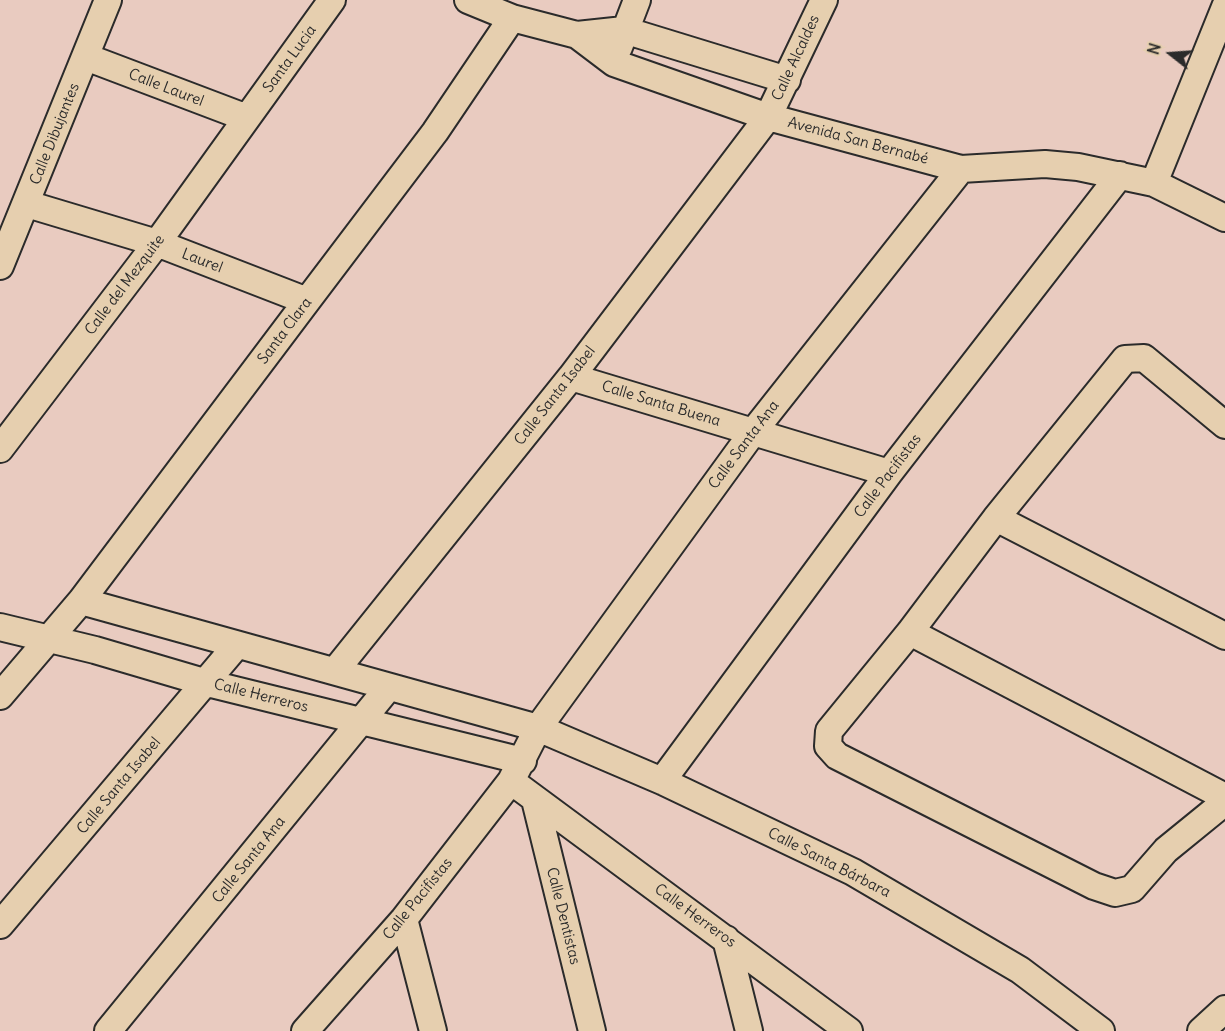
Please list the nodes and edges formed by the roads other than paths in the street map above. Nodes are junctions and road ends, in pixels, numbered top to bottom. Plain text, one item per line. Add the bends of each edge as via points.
1 (108, 0) edge
2 (332, 0) edge
3 (468, 0) edge
4 (637, 0) edge
5 (824, 0) edge
6 (1225, 7) edge
7 (512, 18) junction
8 (624, 30) junction
9 (577, 35) junction
10 (1217, 48) edge
11 (86, 57) junction
12 (614, 63) junction
13 (788, 80) junction
14 (768, 117) junction
15 (247, 118) junction
16 (961, 169) junction
17 (1120, 175) junction
18 (1154, 183) junction
19 (27, 204) junction
20 (1225, 218) edge
21 (8, 226) edge
22 (157, 243) junction
23 (0, 266) edge
24 (307, 301) junction
25 (571, 377) junction
26 (1225, 425) edge
27 (753, 432) junction
28 (0, 449) edge
29 (889, 473) junction
30 (996, 518) junction
31 (81, 601) junction
32 (0, 627) edge
33 (910, 632) junction
34 (1225, 636) edge
35 (48, 637) junction
36 (236, 646) junction
37 (335, 670) junction
38 (207, 683) junction
39 (388, 688) junction
40 (0, 696) edge
41 (362, 722) junction
42 (538, 728) junction
43 (517, 771) junction
44 (662, 781) junction
45 (1225, 796) edge
46 (535, 800) junction
47 (1225, 802) edge
48 (404, 919) junction
49 (0, 925) edge
50 (726, 939) junction
51 (1225, 1009) edge
52 (108, 1031) edge
53 (306, 1031) edge
54 (433, 1031) edge
55 (592, 1031) edge
56 (749, 1031) edge
57 (849, 1031) edge
58 (1101, 1031) edge
59 (1201, 1031) edge

1 - 11 street, Calle Dibujantes
2 - 15 street, Santa Lucia
3 - 7 street, Avenida San Bernabé
4 - 8 street
5 - 13 street, Calle Alcaldes
6 - 10 street
7 - 9 street, Avenida San Bernabé
7 - 24 street, Santa Clara via 435,132
8 - 9 street, Avenida San Bernabé
8 - 12 street
8 - 13 street, Avenida San Bernabé
9 - 12 street, Avenida San Bernabé
10 - 18 street
11 - 15 street, Calle Laurel
11 - 19 street, Calle Dibujantes
12 - 14 street, Avenida San Bernabé
13 - 14 street, Calle Alcaldes
14 - 16 street, Avenida San Bernabé
14 - 25 street, Calle Santa Isabel
15 - 22 street, Calle del Mezquite
16 - 17 street, Avenida San Bernabé via 1045,164
16 - 27 street, Calle Santa Ana
17 - 18 street, Avenida San Bernabé
17 - 29 street, Calle Pacifistas
18 - 20 street, Avenida San Bernabé
19 - 21 street, Calle Dibujantes
19 - 22 street, Laurel
21 - 23 street, Calle Dibujantes
22 - 24 street, Laurel
22 - 28 street, Calle del Mezquite
24 - 31 street, Santa Clara
25 - 27 street, Calle Santa Buena
25 - 37 street, Calle Santa Isabel
26 - 30 street via 1144,358 1125,359
27 - 29 street, Calle Santa Buena
27 - 42 street, Calle Santa Ana
29 - 44 street, Calle Pacifistas
30 - 33 street
30 - 34 street
31 - 35 street, Santa Clara
31 - 36 street
32 - 35 street, Calle Herreros
33 - 45 street
33 - 47 street via 829,731 828,746 837,756 1115,894 1132,889 1166,850
35 - 38 street, Calle Herreros
35 - 40 street, Santa Clara
36 - 37 street
36 - 38 street, Calle Santa Isabel
37 - 39 street
38 - 41 street, Calle Herreros
38 - 49 street, Calle Santa Isabel
39 - 41 street, Calle Santa Ana
39 - 42 street
41 - 43 street, Calle Herreros
41 - 52 street, Calle Santa Ana
42 - 43 street, Calle Santa Ana
42 - 44 street, Calle Santa Bárbara
43 - 46 street, Calle Herreros
43 - 48 street, Calle Pacifistas
44 - 58 street, Calle Santa Bárbara via 854,872 1020,970
46 - 50 street, Calle Herreros
46 - 55 street, Calle Dentistas
48 - 53 street, Calle Pacifistas
48 - 54 street
50 - 56 street
50 - 57 street, Calle Herreros
51 - 59 street

